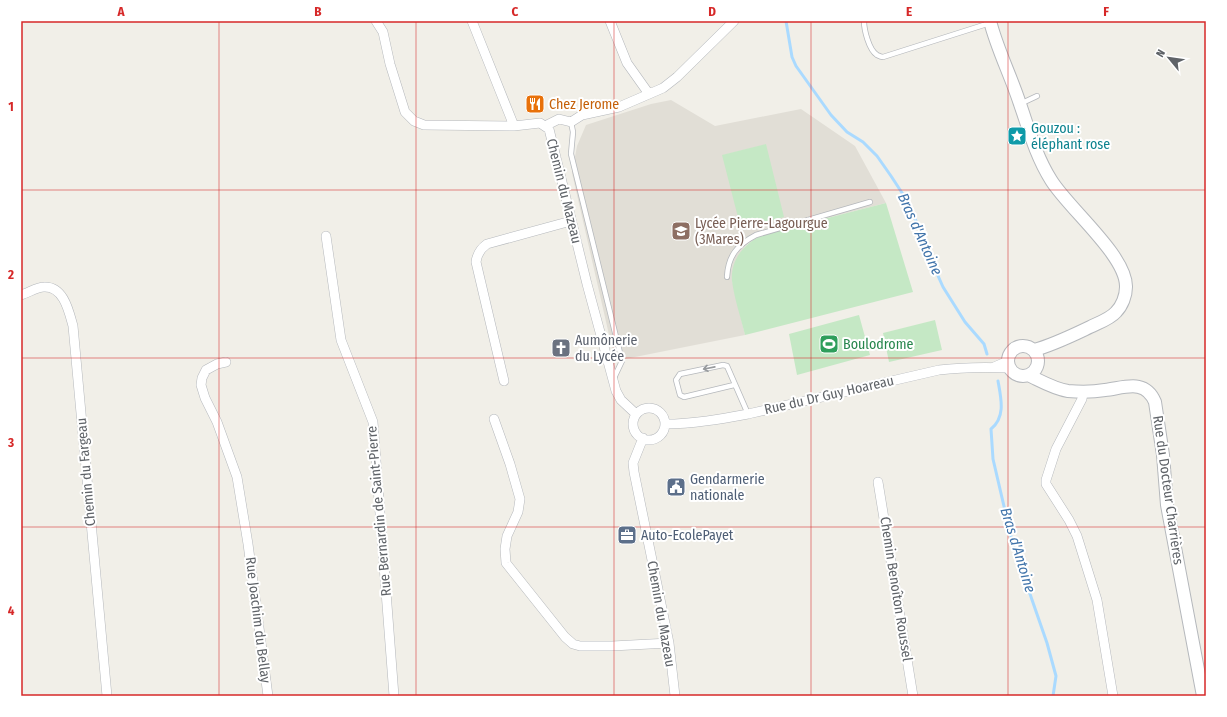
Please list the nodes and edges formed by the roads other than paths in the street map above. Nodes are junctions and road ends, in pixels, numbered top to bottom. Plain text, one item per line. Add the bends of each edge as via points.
1 (376, 21) edge
2 (472, 21) edge
3 (610, 21) edge
4 (734, 21) edge
5 (864, 21) edge
6 (990, 22) edge
7 (649, 94) junction
8 (1037, 96) dead end
9 (1020, 104) junction
10 (571, 122) junction
11 (514, 126) junction
12 (545, 126) junction
13 (870, 202) dead end
14 (572, 221) junction
15 (326, 236) dead end
16 (727, 277) dead end
17 (21, 296) edge
18 (226, 362) dead end
19 (1034, 363) junction
20 (1009, 364) junction
21 (613, 380) junction
22 (504, 381) dead end
23 (734, 386) junction
24 (1083, 392) junction
25 (636, 414) junction
26 (748, 414) junction
27 (494, 418) dead end
28 (665, 424) junction
29 (643, 438) junction
30 (878, 482) dead end
31 (669, 644) junction
32 (107, 696) edge
33 (268, 696) edge
34 (394, 696) edge
35 (675, 696) edge
36 (913, 696) edge
37 (1112, 696) edge
38 (1203, 696) edge

1 - 11 street, Chemin du Mazeau via 383,32 390,64 409,118 424,125
2 - 11 street
3 - 7 street via 627,63
4 - 7 street via 677,77 663,88
5 - 6 lane via 870,44 876,55 883,57
6 - 9 street
7 - 10 street via 619,107 582,115
8 - 9 lane
9 - 19 street via 1035,149 1051,180 1115,256 1125,276 1126,288 1124,300 1116,313 1048,346
10 - 12 street via 559,119
10 - 21 lane via 571,154 622,361
11 - 12 street, Chemin du Mazeau via 540,123
12 - 14 street, Chemin du Mazeau via 551,137
13 - 16 lane via 756,235 744,241 728,266
14 - 21 street, Chemin du Mazeau
14 - 22 street via 487,244 482,247 477,257 476,262
15 - 34 street, Rue Bernardin de Saint-Pierre via 341,340 373,422
17 - 32 street, Chemin du Fargeau via 43,287 54,289 63,297 73,326
18 - 33 street, Rue Joachim du Bellay via 206,370 201,385 237,477
19 - 20 street via 1020,376
19 - 20 street via 1025,346 1016,348 1009,356
19 - 24 street, Rue du Docteur Charrières via 1045,383 1053,388
20 - 26 street, Rue du Dr Guy Hoareau via 939,370
21 - 25 street, Chemin du Mazeau via 621,400
23 -> 23 lane via 727,366 723,365 680,374 676,380 680,395 684,397
23 - 26 lane
24 - 37 street via 1056,449 1046,484 1077,536 1095,593
24 - 38 street, Rue du Docteur Charrières via 1129,385 1146,390 1153,396 1163,455 1167,505
25 - 28 street via 645,409 654,409 661,413
25 - 29 street via 634,428
26 - 28 street, Rue du Dr Guy Hoareau via 717,420
27 - 31 street via 520,499 518,512 507,536 506,563 573,644
28 - 29 street via 656,438
29 - 31 street, Chemin du Mazeau via 633,463 634,472
30 - 36 street, Chemin Benoîton Roussel
31 - 35 street, Chemin du Mazeau

